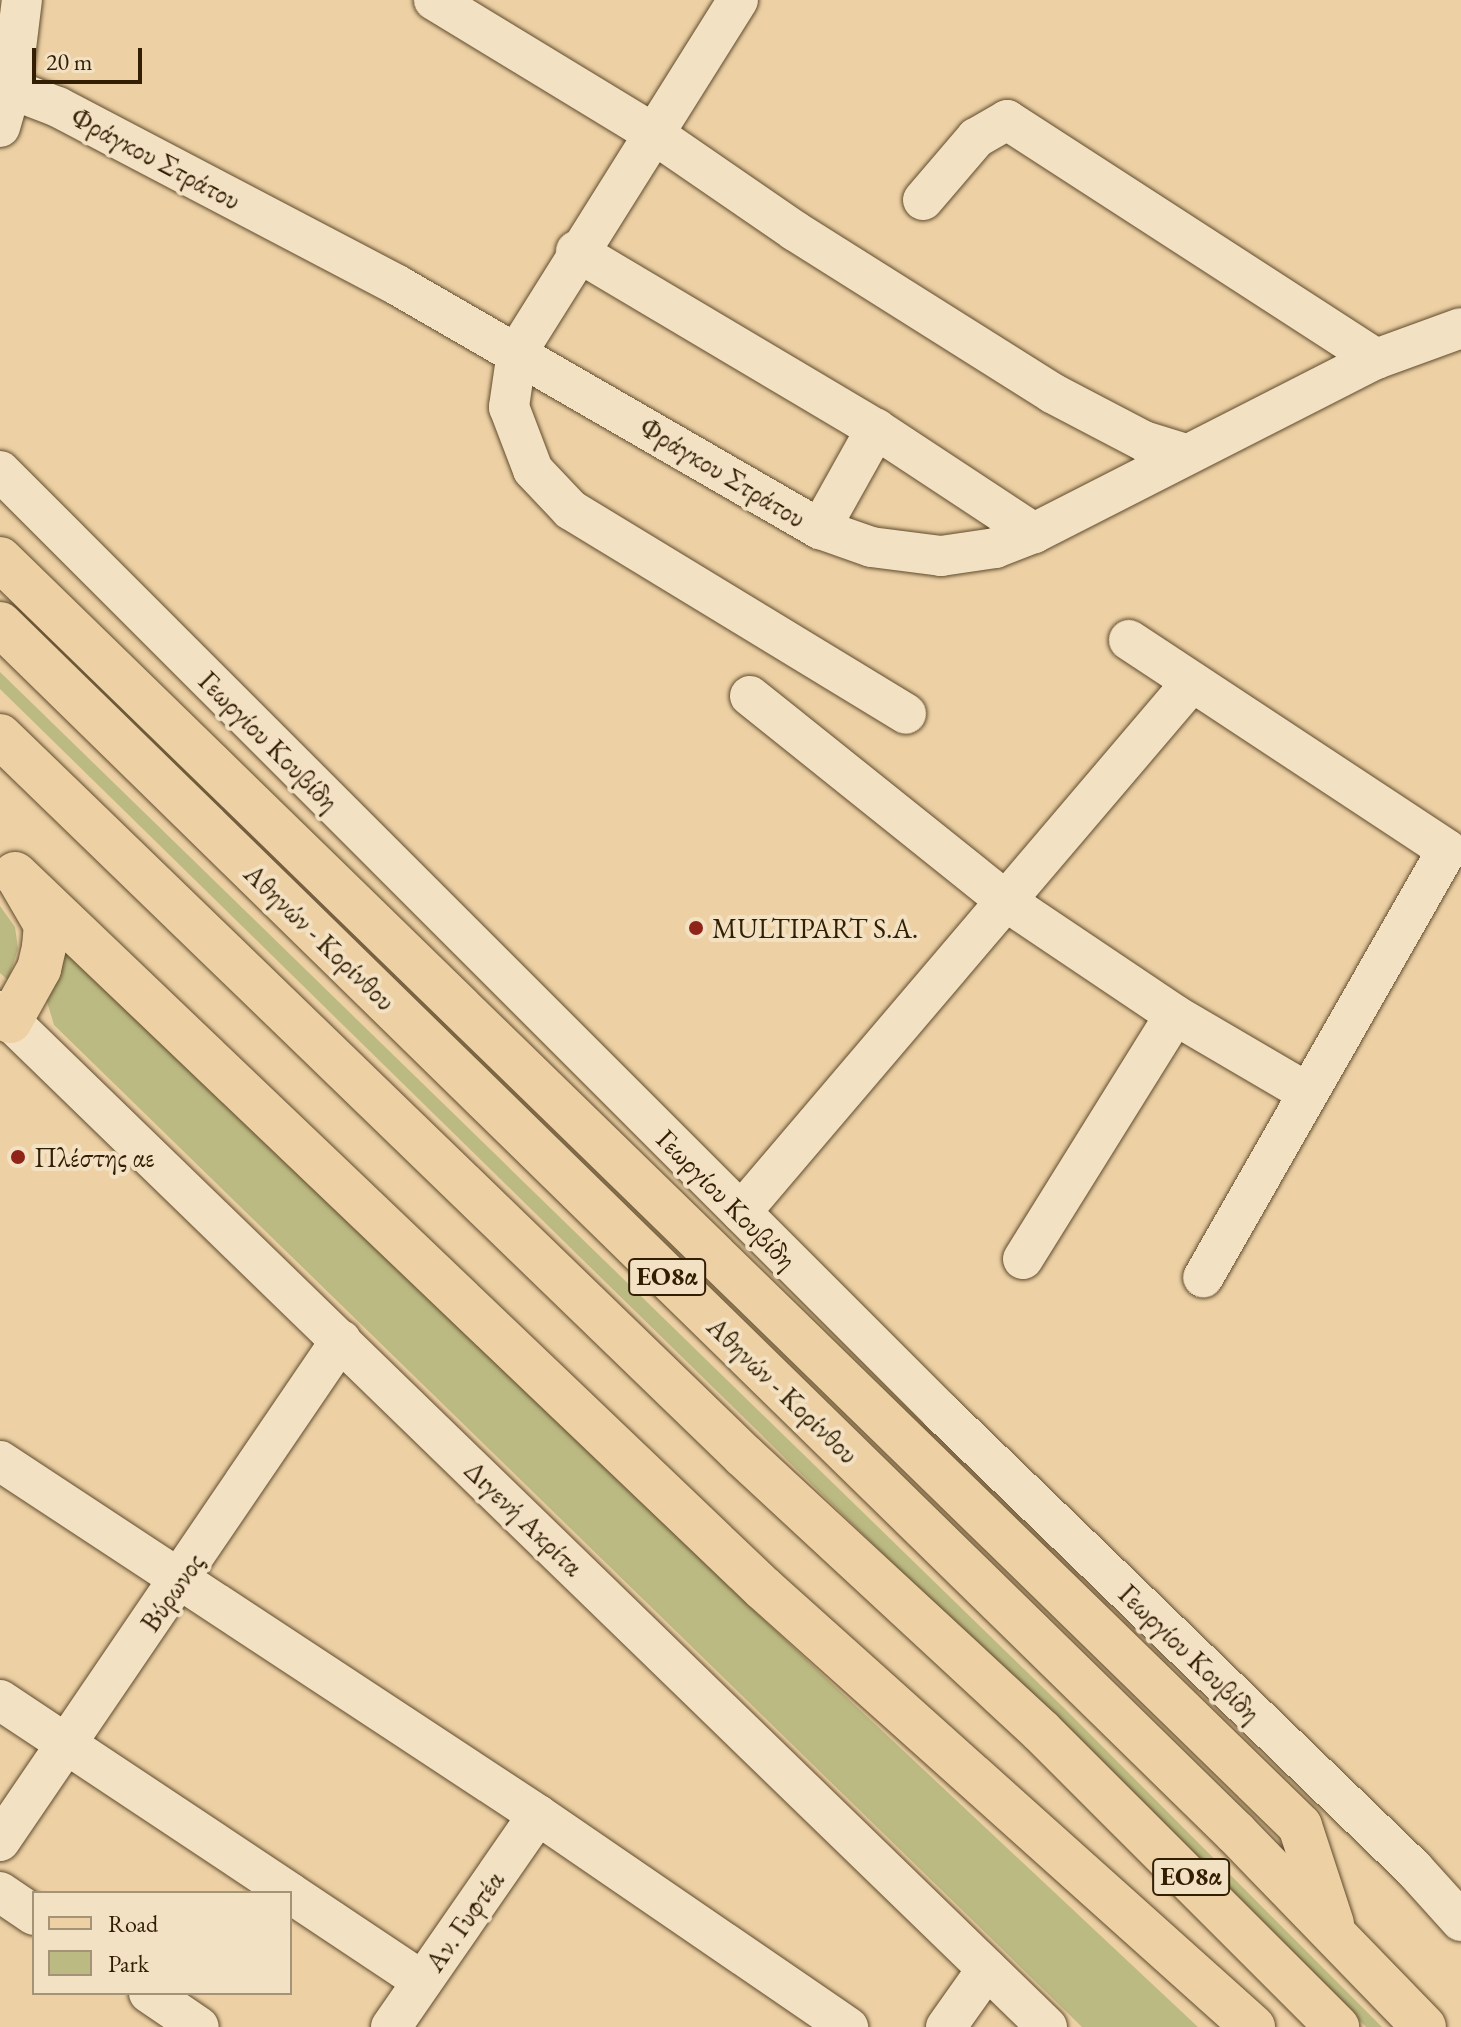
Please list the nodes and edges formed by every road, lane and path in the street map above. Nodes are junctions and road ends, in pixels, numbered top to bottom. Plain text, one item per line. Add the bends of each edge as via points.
1 (22, 0) edge
2 (434, 0) edge
3 (738, 0) edge
4 (11, 89) junction
5 (0, 127) edge
6 (651, 132) junction
7 (923, 200) dead end
8 (576, 251) junction
9 (1461, 328) edge
10 (517, 352) junction
11 (1376, 359) junction
12 (876, 429) junction
13 (1186, 454) junction
14 (0, 471) edge
15 (820, 529) junction
16 (1034, 533) junction
17 (0, 559) edge
18 (0, 624) edge
19 (1129, 640) dead end
20 (1192, 682) junction
21 (750, 696) dead end
22 (906, 714) dead end
23 (0, 736) edge
24 (8, 866) edge
25 (1007, 902) junction
26 (1175, 1015) junction
27 (5, 1016) edge
28 (1308, 1093) junction
29 (741, 1212) junction
30 (1023, 1259) dead end
31 (1203, 1277) dead end
32 (341, 1340) junction
33 (0, 1461) edge
34 (182, 1579) junction
35 (0, 1700) edge
36 (65, 1744) junction
37 (538, 1815) junction
38 (0, 1841) edge
39 (287, 1891) edge
40 (0, 1892) edge
41 (292, 1894) edge
42 (32, 1914) edge
43 (1461, 1921) edge
44 (1334, 1930) junction
45 (987, 1969) junction
46 (422, 1981) junction
47 (152, 1995) edge
48 (199, 2027) edge
49 (391, 2027) edge
50 (848, 2027) edge
51 (946, 2027) edge
52 (1047, 2027) edge
53 (1253, 2027) edge
54 (1337, 2027) edge
55 (1424, 2027) edge

1 - 4 street
2 - 6 street
3 - 6 street
4 - 5 street
4 - 10 street, Φράγκου Στράτου via 58,107
6 - 8 street
6 - 13 street via 795,231 1052,393 1144,441
7 - 11 street via 976,138 1007,120
8 - 10 street
8 - 12 street
9 - 11 street, Φράγκου Στράτου
10 - 15 street, Φράγκου Στράτου
10 - 22 street via 509,407 533,470 571,510
11 - 13 street, Φράγκου Στράτου
12 - 15 street
12 - 16 street
13 - 16 street, Φράγκου Στράτου
14 - 29 street, Γεωργίου Κουβίδη
15 - 16 street, Φράγκου Στράτου via 871,547 941,556 995,548
17 - 44 main road via 1300,1826
18 - 44 main road, Αθηνών - Κορίνθου / ΕΟ8α
19 - 20 street
20 - 25 street
20 - 28 street via 1447,850
21 - 25 street
23 - 54 main road, ΕΟ8α via 744,1456 1041,1731
24 - 27 main road via 46,925 39,969
24 - 53 main road via 763,1588
25 - 26 street
25 - 29 street
26 - 28 street
26 - 30 street
27 - 32 street, Διγενή Ακρίτα
28 - 31 street
29 - 43 street, Γεωργίου Κουβίδη via 1414,1869
32 - 34 street, Βύρωνος
32 - 45 street, Διγενή Ακρίτα
33 - 34 street
34 - 36 street, Βύρωνος
34 - 37 street
35 - 36 street
36 - 38 street, Βύρωνος
36 - 39 street
37 - 46 street, Αν. Γυφτέα
37 - 50 street
40 - 42 street
41 - 46 street
44 - 55 main road, Αθηνών - Κορίνθου / ΕΟ8α
45 - 51 street
45 - 52 street, Διγενή Ακρίτα
46 - 49 street, Αν. Γυφτέα
47 - 48 street

